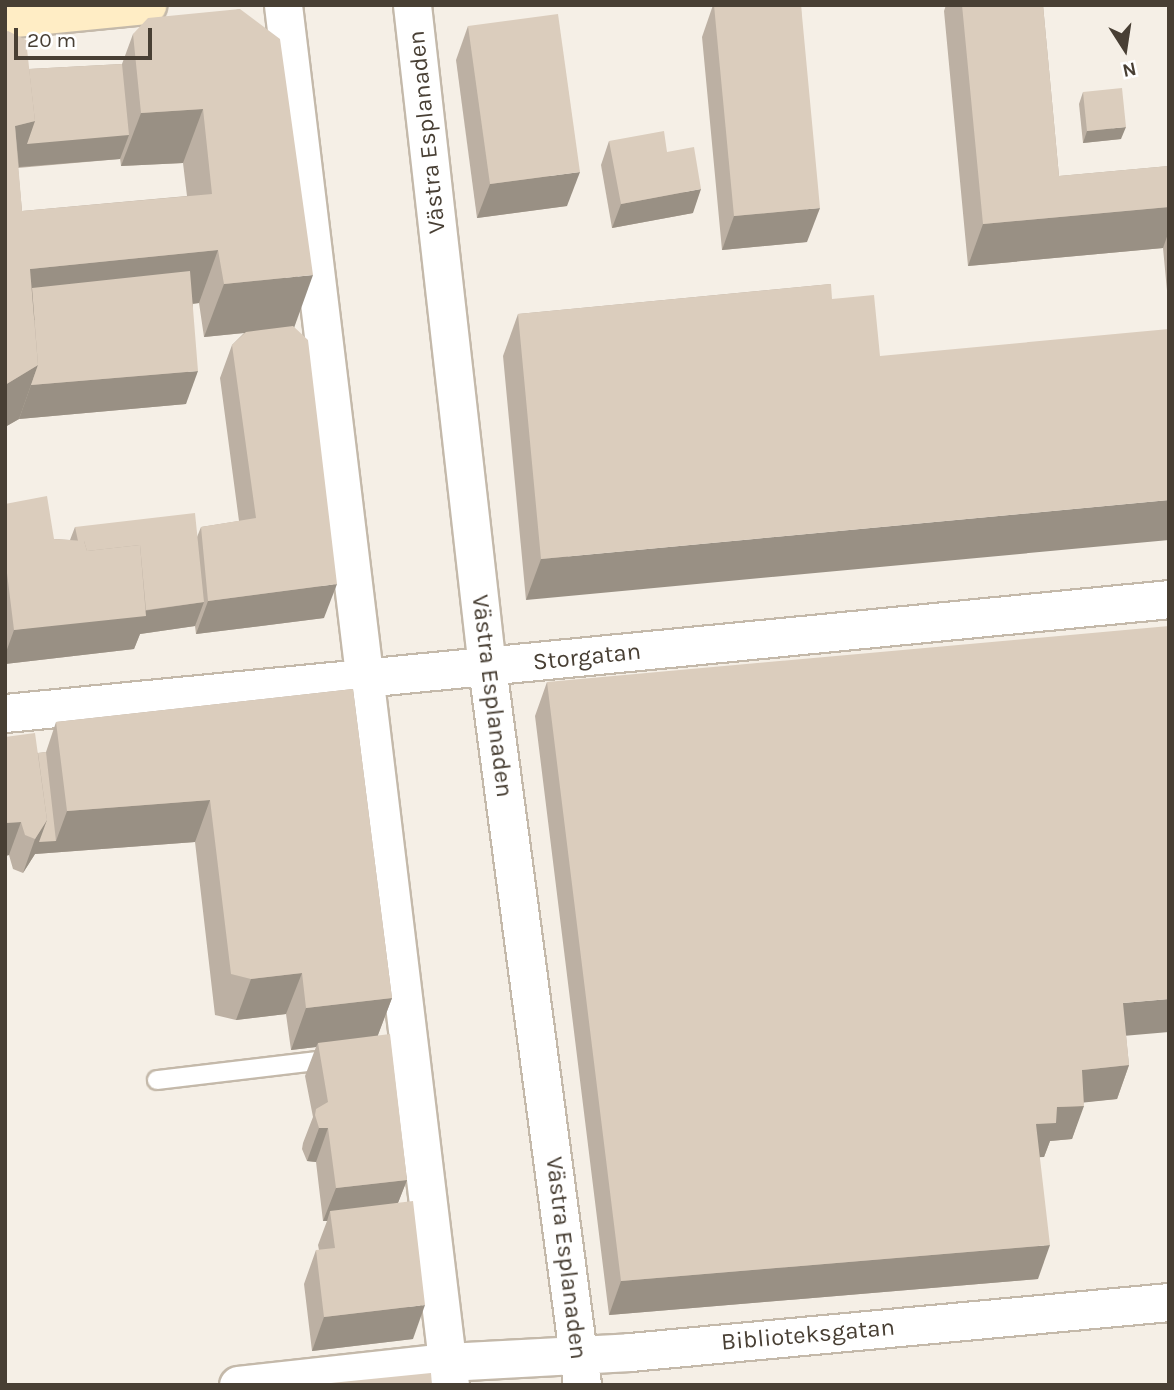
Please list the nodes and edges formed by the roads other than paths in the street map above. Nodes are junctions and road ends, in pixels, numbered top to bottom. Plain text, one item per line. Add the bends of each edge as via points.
1 (148, 5) edge
2 (283, 5) edge
3 (412, 5) edge
4 (5, 19) edge
5 (1169, 599) edge
6 (487, 667) junction
7 (363, 680) junction
8 (5, 713) edge
9 (356, 1056) edge
10 (157, 1080) dead end
11 (1169, 1302) edge
12 (581, 1370) edge
13 (449, 1373) edge
14 (238, 1385) edge

1 - 4 street
2 - 7 street
3 - 6 street, Västra Esplanaden
5 - 6 street, Storgatan
6 - 7 street, Storgatan
6 - 12 street, Västra Esplanaden
7 - 8 street, Storgatan
7 - 13 street via 402,1050
9 - 10 lane
11 - 12 street, Biblioteksgatan
12 - 13 street, Biblioteksgatan
13 - 14 street, Biblioteksgatan

